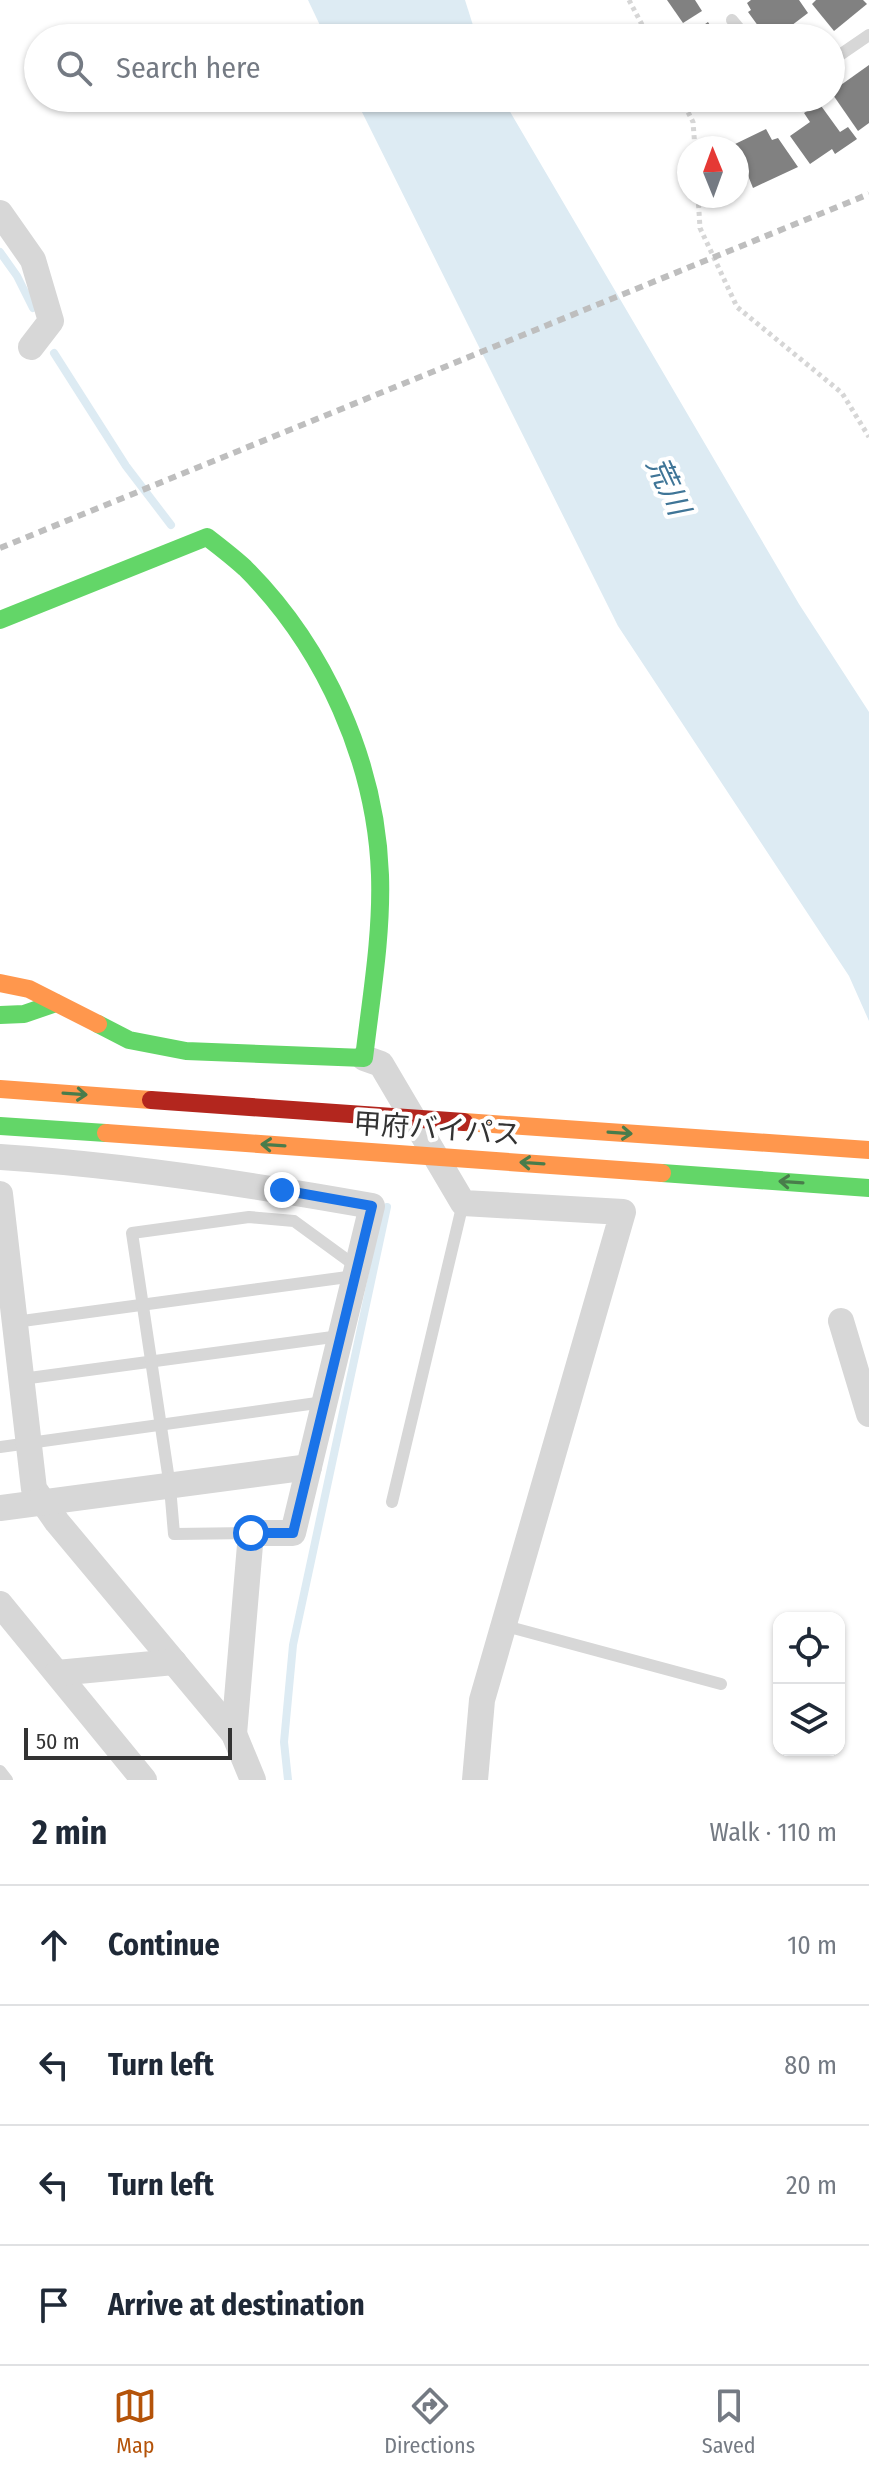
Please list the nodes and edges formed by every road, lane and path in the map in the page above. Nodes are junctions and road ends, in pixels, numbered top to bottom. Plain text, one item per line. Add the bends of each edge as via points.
1 (629, 0) edge
2 (732, 20) dead end
3 (642, 24) edge
4 (735, 24) edge
5 (869, 35) edge
6 (845, 51) edge
7 (688, 112) edge
8 (694, 136) edge
9 (699, 208) edge
10 (0, 213) edge
11 (31, 347) dead end
12 (869, 437) edge
13 (0, 620) edge
14 (0, 983) edge
15 (56, 1003) junction
16 (0, 1015) edge
17 (364, 1058) junction
18 (0, 1089) edge
19 (0, 1126) edge
20 (869, 1138) edge
21 (750, 1142) junction
22 (869, 1150) edge
23 (0, 1157) edge
24 (869, 1188) edge
25 (0, 1194) edge
26 (463, 1203) junction
27 (356, 1272) junction
28 (143, 1306) junction
29 (841, 1321) dead end
30 (15, 1322) junction
31 (340, 1336) junction
32 (151, 1363) junction
33 (11, 1380) edge
34 (324, 1402) junction
35 (869, 1414) edge
36 (160, 1424) junction
37 (29, 1443) junction
38 (0, 1447) edge
39 (309, 1467) junction
40 (170, 1487) junction
41 (43, 1502) junction
42 (392, 1502) dead end
43 (0, 1508) edge
44 (251, 1533) junction
45 (0, 1604) edge
46 (502, 1625) junction
47 (174, 1662) junction
48 (57, 1673) junction
49 (721, 1684) dead end
50 (234, 1734) junction
51 (0, 1771) edge
52 (7, 1780) edge
53 (144, 1780) edge
54 (253, 1780) edge
55 (475, 1780) edge

1 - 3 path
2 - 4 lane
5 - 6 lane
7 - 8 path
9 - 12 path via 700,228 737,307 842,393
10 - 11 street via 33,260 51,321
13 - 17 main road via 207,537 249,572 301,637 336,697 356,743 373,812 380,875
14 - 15 main road via 29,989
15 - 16 main road via 24,1014
15 - 17 main road via 129,1040 186,1051
17 - 26 street via 381,1064
18 -> 21 main road, 甲府バイパス, bridge
24 -> 19 main road, 甲府バイパス, bridge
20 - 21 main road, bridge
21 - 22 main road, 甲府バイパス, bridge
23 - 27 street via 75,1162 372,1206
25 - 30 street
26 - 42 lane
26 - 46 street via 623,1212
27 - 28 lane
27 - 28 lane via 294,1221 249,1217 132,1233
27 - 31 street
28 - 30 lane
28 - 32 lane
29 - 35 street
30 - 33 street
31 - 32 lane
31 - 34 street
32 - 33 lane
32 - 36 lane
33 - 37 street
34 - 36 lane
34 - 39 street
36 - 37 lane
36 - 40 lane
37 - 38 lane
37 - 41 street via 34,1489
39 - 40 street
39 - 44 street via 293,1533
40 - 41 street
40 - 44 lane via 174,1534
41 - 43 street
41 - 47 street
44 - 50 street
45 - 48 street
46 - 49 lane
46 - 55 street via 482,1700
47 - 48 street
47 - 50 street
48 - 53 street
50 - 54 street
51 - 52 lane

